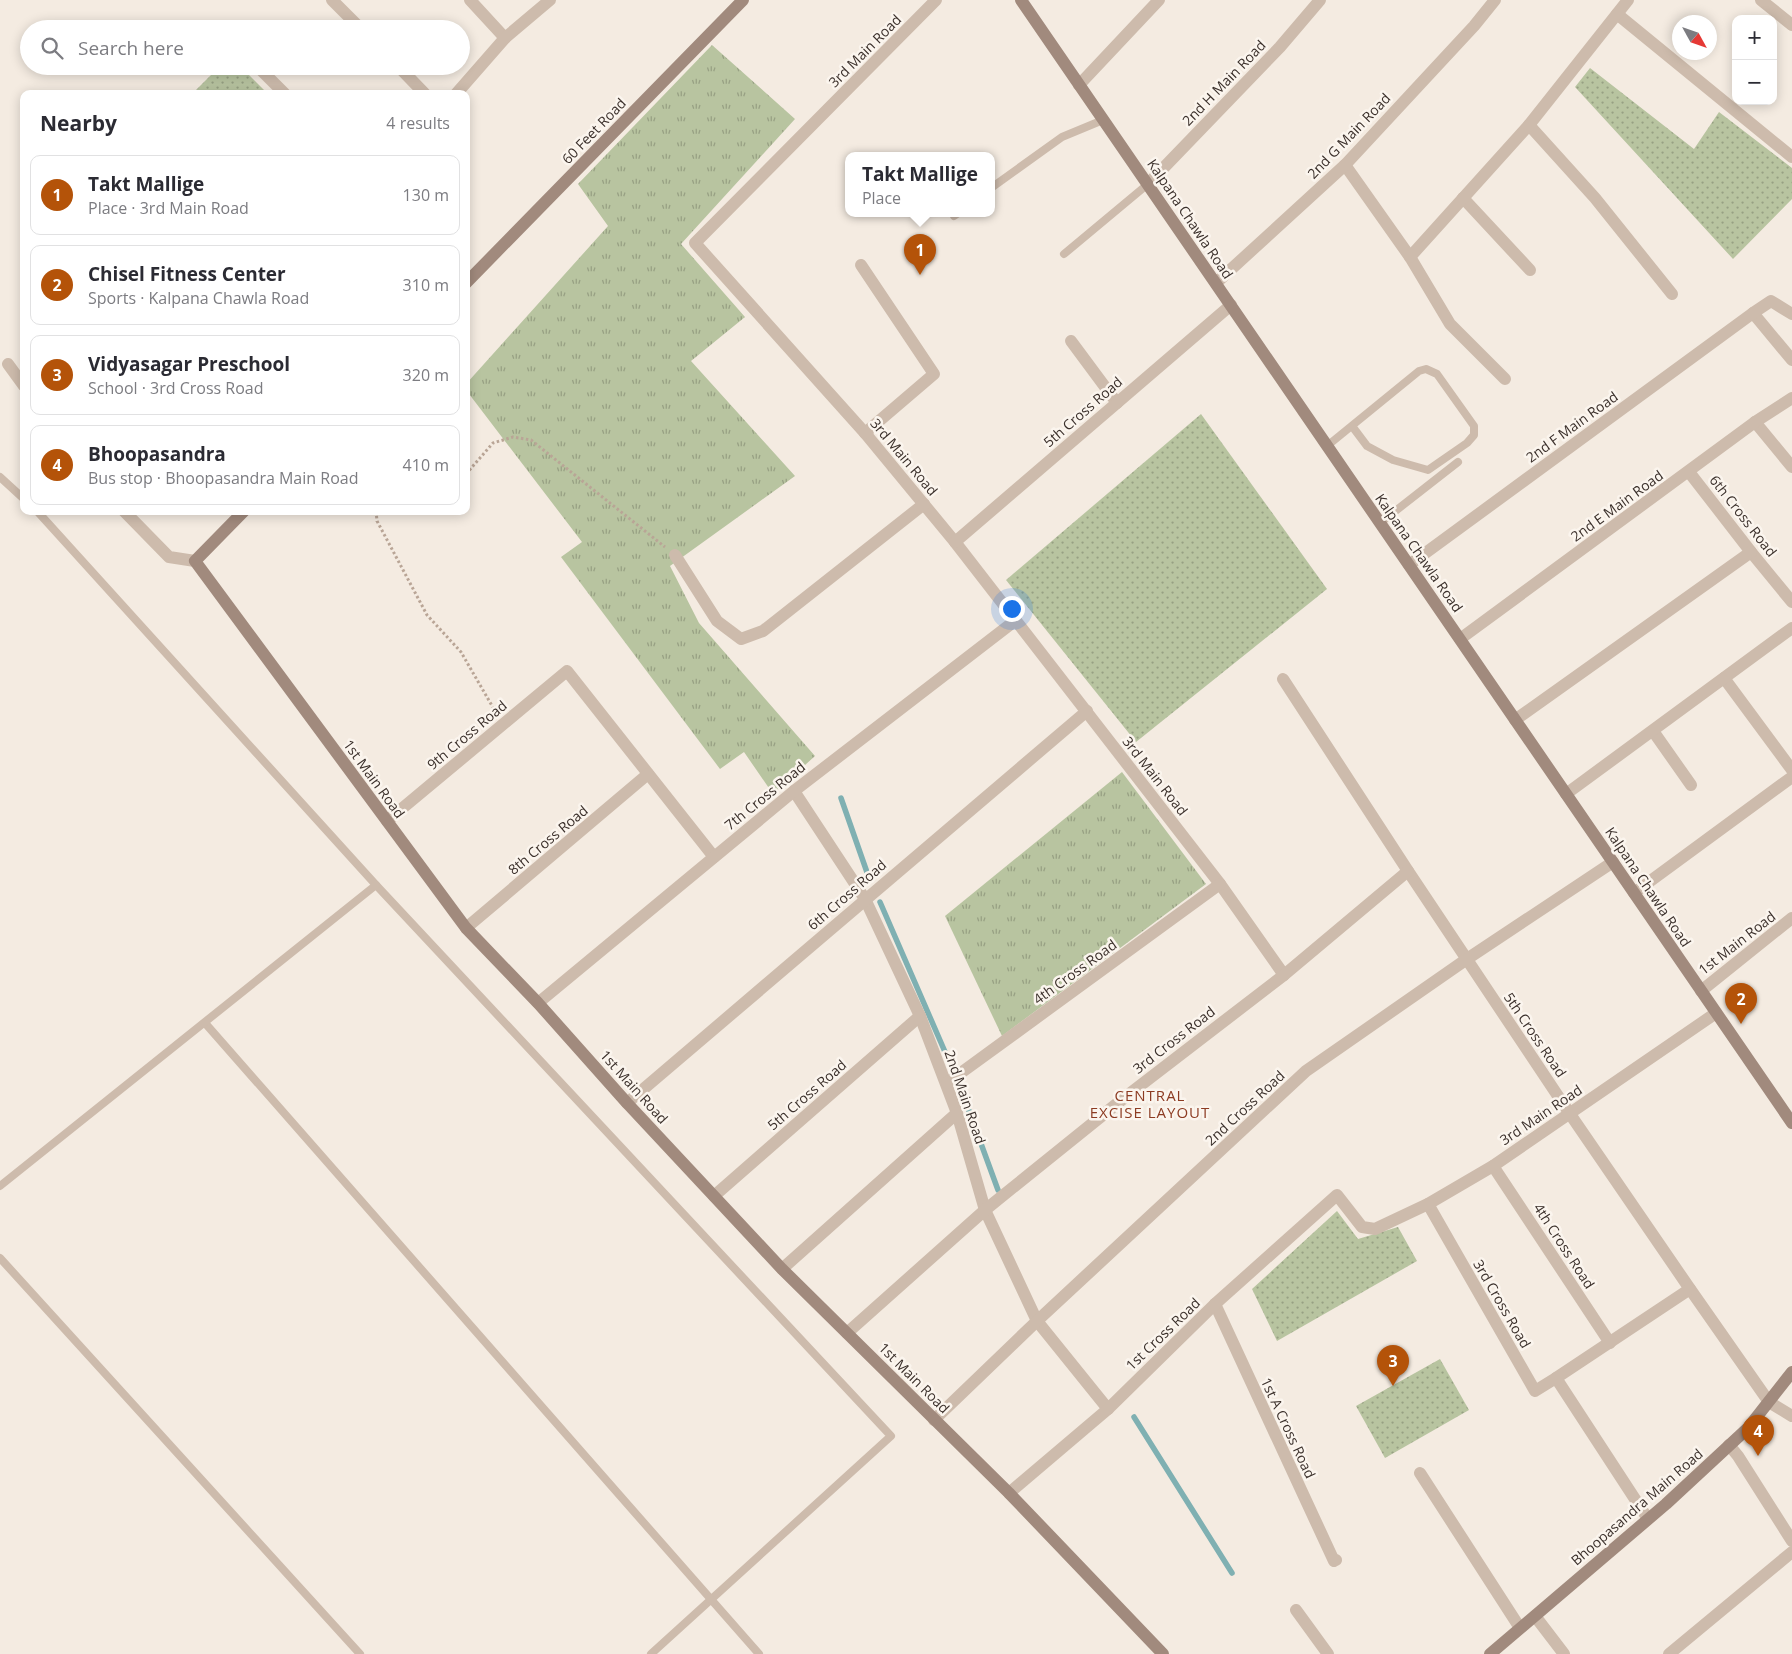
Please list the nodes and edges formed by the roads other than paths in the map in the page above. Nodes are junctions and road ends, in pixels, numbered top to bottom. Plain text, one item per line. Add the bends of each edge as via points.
1 (332, 0) edge
2 (470, 0) edge
3 (550, 0) edge
4 (743, 0) edge
5 (936, 0) edge
6 (1021, 0) edge
7 (1159, 0) edge
8 (1320, 0) edge
9 (1495, 0) edge
10 (1628, 0) edge
11 (1761, 0) edge
12 (1618, 14) junction
13 (351, 20) edge
14 (1792, 25) edge
15 (505, 38) junction
16 (267, 75) edge
17 (407, 75) edge
18 (1080, 85) junction
19 (281, 90) edge
20 (421, 90) edge
21 (460, 90) edge
22 (1103, 120) junction
23 (1529, 125) junction
24 (1792, 157) edge
25 (1345, 165) junction
26 (1148, 184) junction
27 (995, 185) edge
28 (1464, 198) junction
29 (1064, 254) dead end
30 (1410, 257) junction
31 (861, 264) dead end
32 (1530, 270) dead end
33 (470, 279) edge
34 (1216, 283) junction
35 (1672, 294) dead end
36 (1231, 305) junction
37 (1753, 313) junction
38 (1792, 314) edge
39 (1071, 341) dead end
40 (1792, 360) edge
41 (8, 364) dead end
42 (20, 380) edge
43 (1505, 380) dead end
44 (1792, 398) edge
45 (1117, 403) junction
46 (1755, 422) junction
47 (1352, 426) junction
48 (865, 433) junction
49 (1327, 446) junction
50 (1458, 462) dead end
51 (1792, 467) edge
52 (1689, 472) junction
53 (0, 477) edge
54 (20, 495) edge
55 (924, 504) junction
56 (41, 515) edge
57 (128, 515) edge
58 (240, 515) edge
59 (1380, 523) junction
60 (956, 542) junction
61 (1751, 552) junction
62 (675, 555) road end
63 (195, 561) junction
64 (1409, 565) junction
65 (1792, 602) edge
66 (1016, 620) junction
67 (1792, 628) edge
68 (1460, 639) junction
69 (1724, 678) junction
70 (1283, 679) dead end
71 (1087, 711) junction
72 (1515, 720) junction
73 (1653, 730) junction
74 (1792, 770) edge
75 (648, 774) junction
76 (1792, 777) edge
77 (1691, 785) dead end
78 (794, 791) junction
79 (1566, 794) junction
80 (387, 821) junction
81 (714, 857) junction
82 (1612, 862) junction
83 (1408, 871) junction
84 (1220, 884) junction
85 (376, 885) junction
86 (1634, 893) junction
87 (865, 899) junction
88 (1792, 918) edge
89 (466, 928) junction
90 (1467, 959) junction
91 (1284, 975) junction
92 (1701, 990) junction
93 (538, 1003) junction
94 (1716, 1013) junction
95 (920, 1016) junction
96 (205, 1023) junction
97 (947, 1083) junction
98 (627, 1103) junction
99 (957, 1113) junction
100 (1570, 1114) junction
101 (1792, 1123) edge
102 (1493, 1166) junction
103 (0, 1186) edge
104 (714, 1196) junction
105 (1428, 1204) junction
106 (985, 1210) junction
107 (1375, 1229) joint
108 (0, 1258) edge
109 (782, 1269) junction
110 (1690, 1289) junction
111 (1215, 1304) junction
112 (1037, 1321) junction
113 (847, 1333) junction
114 (1610, 1343) junction
115 (1792, 1372) edge
116 (1556, 1378) junction
117 (1769, 1402) junction
118 (1108, 1409) junction
119 (1792, 1416) edge
120 (934, 1420) junction
121 (1729, 1445) junction
122 (1420, 1473) dead end
123 (1009, 1493) junction
124 (1648, 1519) junction
125 (1792, 1541) edge
126 (1792, 1552) edge
127 (1336, 1560) dead end
128 (711, 1599) junction
129 (1296, 1610) dead end
130 (1535, 1616) junction
131 (1520, 1628) junction
132 (360, 1654) edge
133 (651, 1654) edge
134 (759, 1654) edge
135 (1164, 1654) edge
136 (1328, 1654) edge
137 (1490, 1654) edge
138 (1564, 1654) edge
139 (1669, 1654) edge

1 - 13 street
2 - 15 street
3 - 15 street
4 - 33 street, 60 Feet Road
5 - 48 street, 3rd Main Road via 695,243
6 - 18 street, Kalpana Chawla Road
7 - 18 street
8 - 26 street, 2nd H Main Road via 1280,47
9 - 25 street, 2nd G Main Road
10 - 12 street
11 - 14 street
12 - 23 street
12 - 24 street
15 - 21 street
16 - 19 street
17 - 20 street
18 - 22 street, Kalpana Chawla Road
22 - 26 street, Kalpana Chawla Road
22 - 27 lane via 1062,137
23 - 28 street
23 - 35 street via 1595,198
25 - 30 street
25 - 34 street, 2nd G Main Road
26 - 29 lane
26 - 34 street, Kalpana Chawla Road
28 - 30 street
28 - 32 street
30 - 43 street via 1450,324
31 - 48 street via 934,374
34 - 36 street, Kalpana Chawla Road
36 - 45 street, 5th Cross Road
36 - 49 street, Kalpana Chawla Road
37 - 38 street, 2nd F Main Road via 1771,301
37 - 40 street
37 - 64 street, 2nd F Main Road
39 - 45 street
41 - 42 street
44 - 46 street, 2nd E Main Road
45 - 60 street, 5th Cross Road
46 - 51 street
46 - 52 street, 2nd E Main Road
47 - 47 lane via 1426,368 1437,374 1474,426 1474,435 1428,470 1393,460 1367,446
47 - 49 lane
48 - 55 street, 3rd Main Road
49 - 59 street, Kalpana Chawla Road
50 - 59 lane
52 - 61 street, 6th Cross Road
52 - 68 street, 2nd E Main Road
53 - 54 lane
55 - 60 street, 3rd Main Road
55 - 62 street via 763,631 741,639 717,621
56 - 85 lane
57 - 63 street via 169,557
58 - 63 street
59 - 64 street, Kalpana Chawla Road
60 - 66 street, 3rd Main Road
61 - 65 street, 6th Cross Road
61 - 72 street
63 - 80 street, 1st Main Road
64 - 68 street, Kalpana Chawla Road
66 - 71 street, 3rd Main Road
66 - 78 street, 7th Cross Road
67 - 69 street
68 - 72 street, Kalpana Chawla Road
69 - 73 street
69 - 74 street
70 - 83 street, 5th Cross Road
71 - 84 street, 3rd Main Road
71 - 87 street, 6th Cross Road
72 - 79 street, Kalpana Chawla Road
73 - 77 street
73 - 79 street
75 - 80 street, 9th Cross Road via 567,671
75 - 81 street
75 - 89 street, 8th Cross Road
76 - 86 street
78 - 81 street, 7th Cross Road
78 - 87 street, 2nd Main Road
79 - 82 street, Kalpana Chawla Road
80 - 89 street, 1st Main Road
81 - 93 street, 7th Cross Road
82 - 86 street, Kalpana Chawla Road
82 - 90 street, 2nd Cross Road
83 - 90 street, 5th Cross Road
83 - 91 street, 3rd Cross Road
84 - 91 street, 3rd Main Road
84 - 97 street, 4th Cross Road
85 - 96 lane
85 - 128 lane via 891,1436
86 - 92 street, Kalpana Chawla Road
87 - 95 street, 2nd Main Road
87 - 98 street, 6th Cross Road
88 - 92 street, 1st Main Road
89 - 93 street, 1st Main Road
90 - 100 street, 5th Cross Road
90 - 112 street, 2nd Cross Road via 1306,1071
91 - 106 street, 3rd Cross Road
92 - 94 street, Kalpana Chawla Road
93 - 98 street, 1st Main Road
94 - 100 street, 3rd Main Road
94 - 101 street, Kalpana Chawla Road
95 - 97 street, 2nd Main Road
95 - 104 street, 5th Cross Road
96 - 103 lane
96 - 128 lane
97 - 99 street, 2nd Main Road
98 - 104 street, 1st Main Road
99 - 106 street, 2nd Main Road
99 - 109 street
100 - 102 street, 3rd Main Road
100 - 110 street, 5th Cross Road
102 - 105 street, 3rd Main Road
102 - 114 street, 4th Cross Road
104 - 109 street, 1st Main Road
105 - 107 street, 3rd Main Road
105 - 116 street, 3rd Cross Road via 1535,1392
106 - 112 street, 2nd Main Road
106 - 113 street, 3rd Cross Road
107 - 111 street, 1st Cross Road via 1362,1228 1338,1195
108 - 132 lane
109 - 113 street, 1st Main Road
110 - 114 street
110 - 117 street, 5th Cross Road
111 - 118 street, 1st Cross Road
111 - 127 street, 1st A Cross Road via 1334,1562
112 - 118 street, 2nd Main Road
112 - 120 street, 2nd Cross Road
113 - 120 street, 1st Main Road
114 - 116 street
115 - 117 street, Bhoopasandra Main Road
116 - 124 street
117 - 119 street
117 - 121 street, Bhoopasandra Main Road
118 - 123 street, 1st Cross Road
120 - 123 street, 1st Main Road
121 - 124 street, Bhoopasandra Main Road
121 - 125 street
122 - 131 street
123 - 135 street, 1st Main Road
124 - 130 street, Bhoopasandra Main Road
126 - 139 street
128 - 133 lane
128 - 134 lane
129 - 136 street
130 - 131 street, Bhoopasandra Main Road
130 - 138 street
131 - 137 street, Bhoopasandra Main Road

